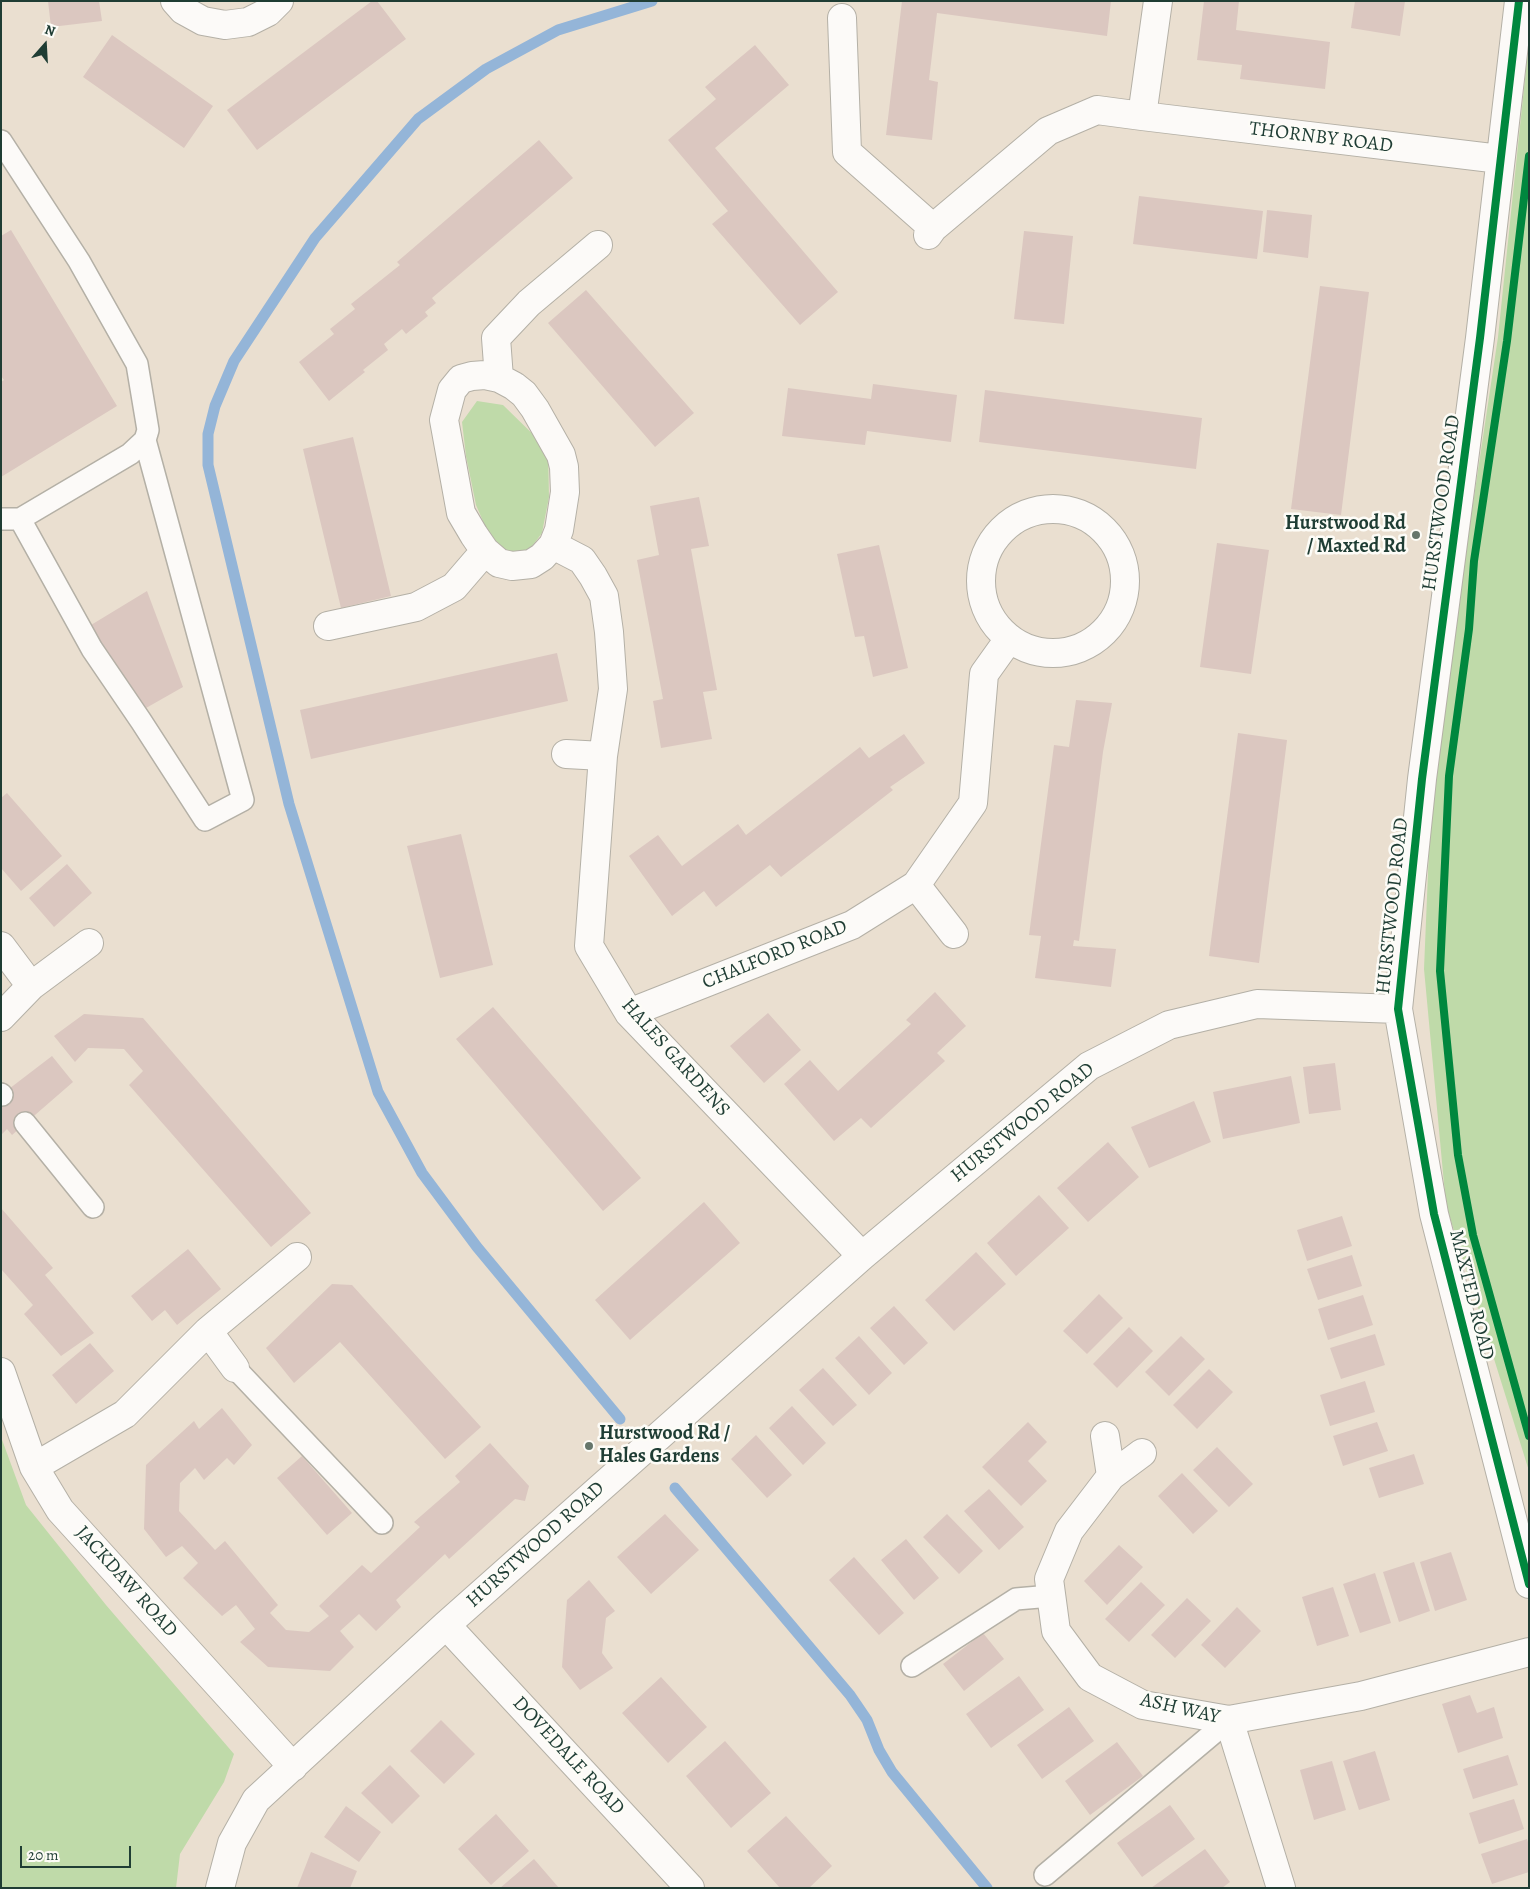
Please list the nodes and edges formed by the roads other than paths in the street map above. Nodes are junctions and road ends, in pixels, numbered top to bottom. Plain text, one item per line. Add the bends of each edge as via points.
1 (175, 1) edge
2 (279, 1) edge
3 (1158, 1) edge
4 (1519, 1) edge
5 (842, 18) dead end
6 (1142, 116) junction
7 (1, 141) edge
8 (1500, 159) junction
9 (598, 245) dead end
10 (499, 378) junction
11 (145, 440) junction
12 (11, 519) edge
13 (553, 545) junction
14 (485, 551) junction
15 (328, 626) dead end
16 (1009, 639) junction
17 (566, 754) dead end
18 (603, 756) junction
19 (916, 885) junction
20 (954, 934) dead end
21 (89, 943) dead end
22 (1, 946) edge
23 (31, 986) junction
24 (1398, 1010) junction
25 (629, 1013) junction
26 (1, 1017) edge
27 (25, 1123) dead end
28 (93, 1207) dead end
29 (862, 1256) junction
30 (296, 1257) dead end
31 (208, 1331) junction
32 (235, 1368) joint
33 (1, 1372) edge
34 (1105, 1436) dead end
35 (1142, 1454) dead end
36 (34, 1467) junction
37 (1111, 1476) junction
38 (382, 1523) dead end
39 (1529, 1584) edge
40 (1051, 1596) junction
41 (446, 1625) junction
42 (1529, 1652) edge
43 (912, 1666) dead end
44 (1229, 1720) junction
45 (293, 1767) junction
46 (1045, 1876) dead end
47 (220, 1888) edge
48 (690, 1888) edge
49 (1281, 1888) edge

1 - 2 street via 183,10 203,21 225,25 248,22 268,12
3 - 6 street
4 - 8 street, HURSTWOOD ROAD
5 - 6 street, THORNBY ROAD via 848,152 931,232 1048,131 1097,110
6 - 8 street, THORNBY ROAD
7 - 11 lane via 79,261 137,364 148,430
8 - 24 street, HURSTWOOD ROAD via 1422,779
9 - 10 street via 529,303 496,338
10 - 13 street via 524,394 561,455 565,492 561,522
10 - 14 street via 485,375 461,379 452,390 444,420 461,513
11 - 12 lane via 130,454
11 - 12 lane via 243,800 205,820
13 - 14 street via 531,564 512,566 499,563
13 - 18 street, HALES GARDENS via 582,560 604,596 613,689
14 - 15 street via 454,587 416,607
16 - 16 street via 996,626 981,593 985,554 997,534 1014,519 1042,509 1077,512 1105,529 1126,569 1124,602 1112,626 1088,646 1059,654
16 - 19 street, CHALFORD ROAD via 984,674 973,803
17 - 18 street
18 - 25 street, HALES GARDENS via 589,946
19 - 20 street
19 - 25 street, CHALFORD ROAD via 852,925
21 - 23 street
22 - 23 street
23 - 26 street
24 - 29 street, HURSTWOOD ROAD via 1257,1004 1168,1025 1088,1066
24 - 39 street, MAXTED ROAD via 1434,1214
25 - 29 street, HALES GARDENS
27 - 28 lane
29 - 41 street, HURSTWOOD ROAD
30 - 31 street
31 - 32 street
31 - 36 street via 125,1414
32 - 38 lane
33 - 36 street, JACKDAW ROAD
34 - 37 street
35 - 37 street, ASH WAY
36 - 45 street, JACKDAW ROAD via 60,1510
37 - 40 street, ASH WAY via 1069,1531 1049,1579
40 - 43 lane via 1016,1599
40 - 44 street, ASH WAY via 1056,1631 1090,1677 1143,1705
41 - 45 street, HURSTWOOD ROAD
41 - 48 street, DOVEDALE ROAD
42 - 44 street, ASH WAY via 1361,1696
44 - 46 lane
44 - 49 street
45 - 47 street, HURSTWOOD ROAD via 256,1800 232,1843

